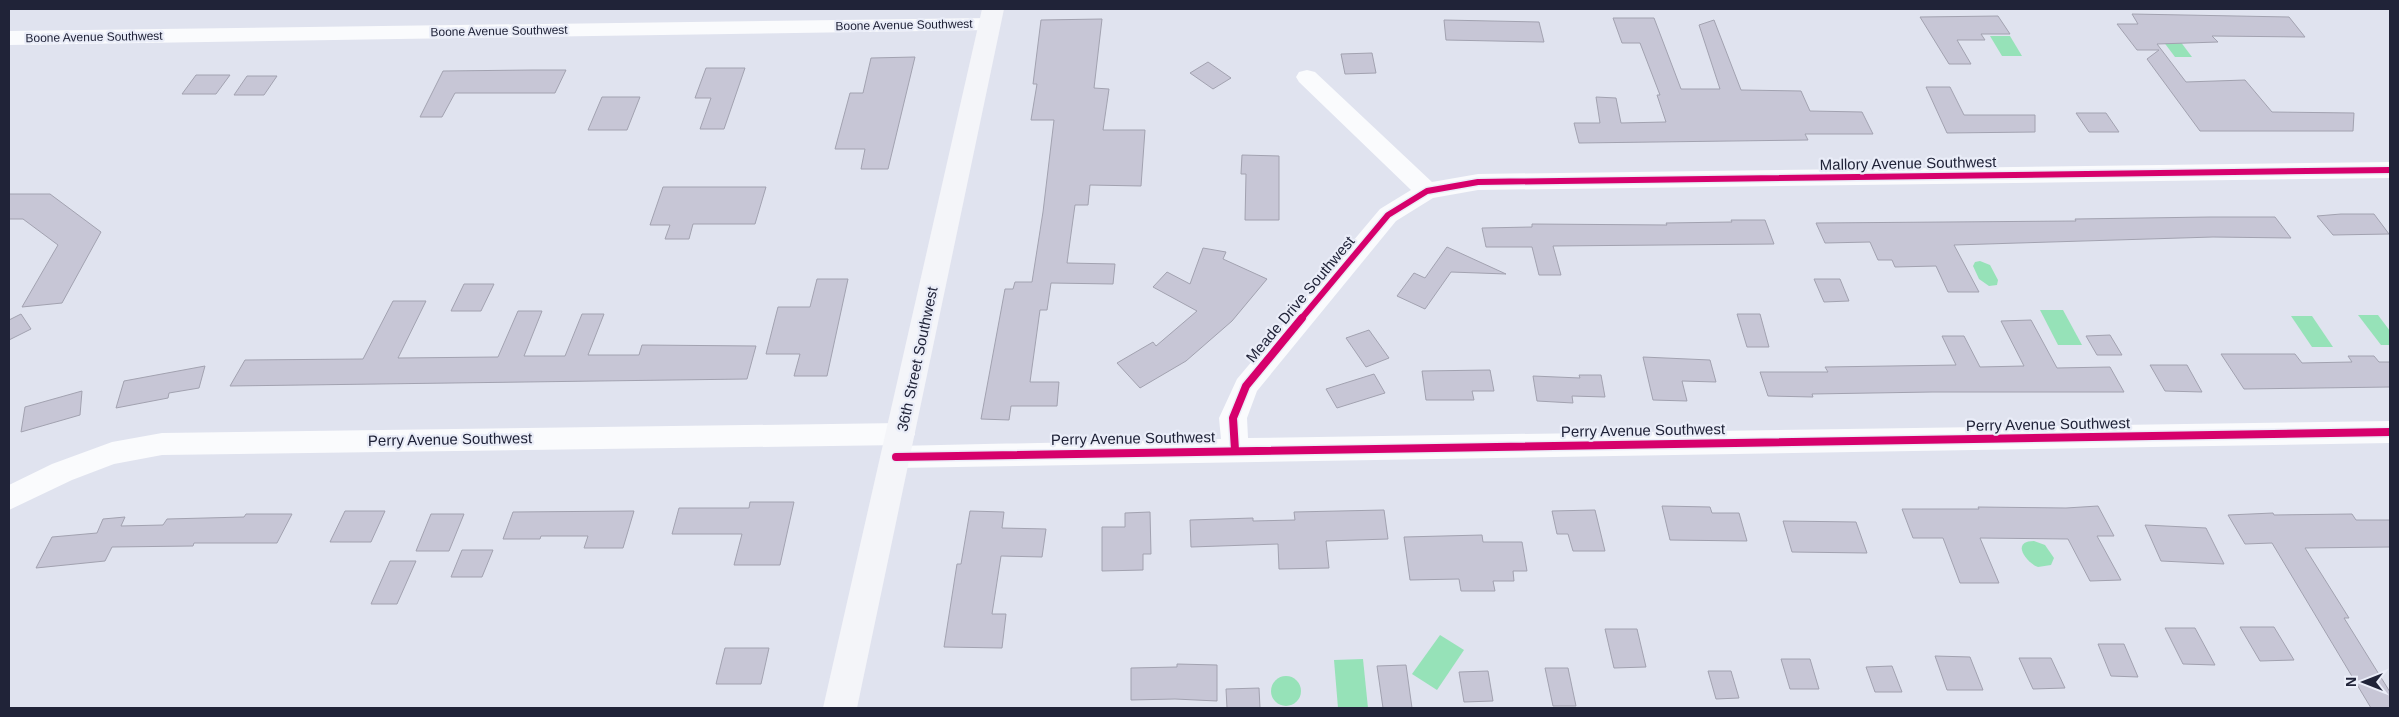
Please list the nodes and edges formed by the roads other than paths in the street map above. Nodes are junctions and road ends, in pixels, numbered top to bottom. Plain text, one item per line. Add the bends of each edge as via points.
1 (991, 16) edge
2 (9, 38) edge
3 (1307, 77) dead end
4 (2390, 170) edge
5 (1427, 190) junction
6 (2390, 432) edge
7 (898, 446) junction
8 (1235, 450) junction
9 (9, 498) edge
10 (840, 708) edge

1 - 2 street, Boone Avenue Southwest
1 - 7 street, 36th Street Southwest
3 - 5 street
4 - 5 street, Mallory Avenue Southwest via 1478,182
5 - 8 street, Meade Drive Southwest via 1388,216 1246,386 1233,418
6 - 8 street, Perry Avenue Southwest
7 - 8 street, Perry Avenue Southwest
7 - 9 street, Perry Avenue Southwest via 162,444 112,453 62,472
7 - 10 street, 36th Street Southwest

